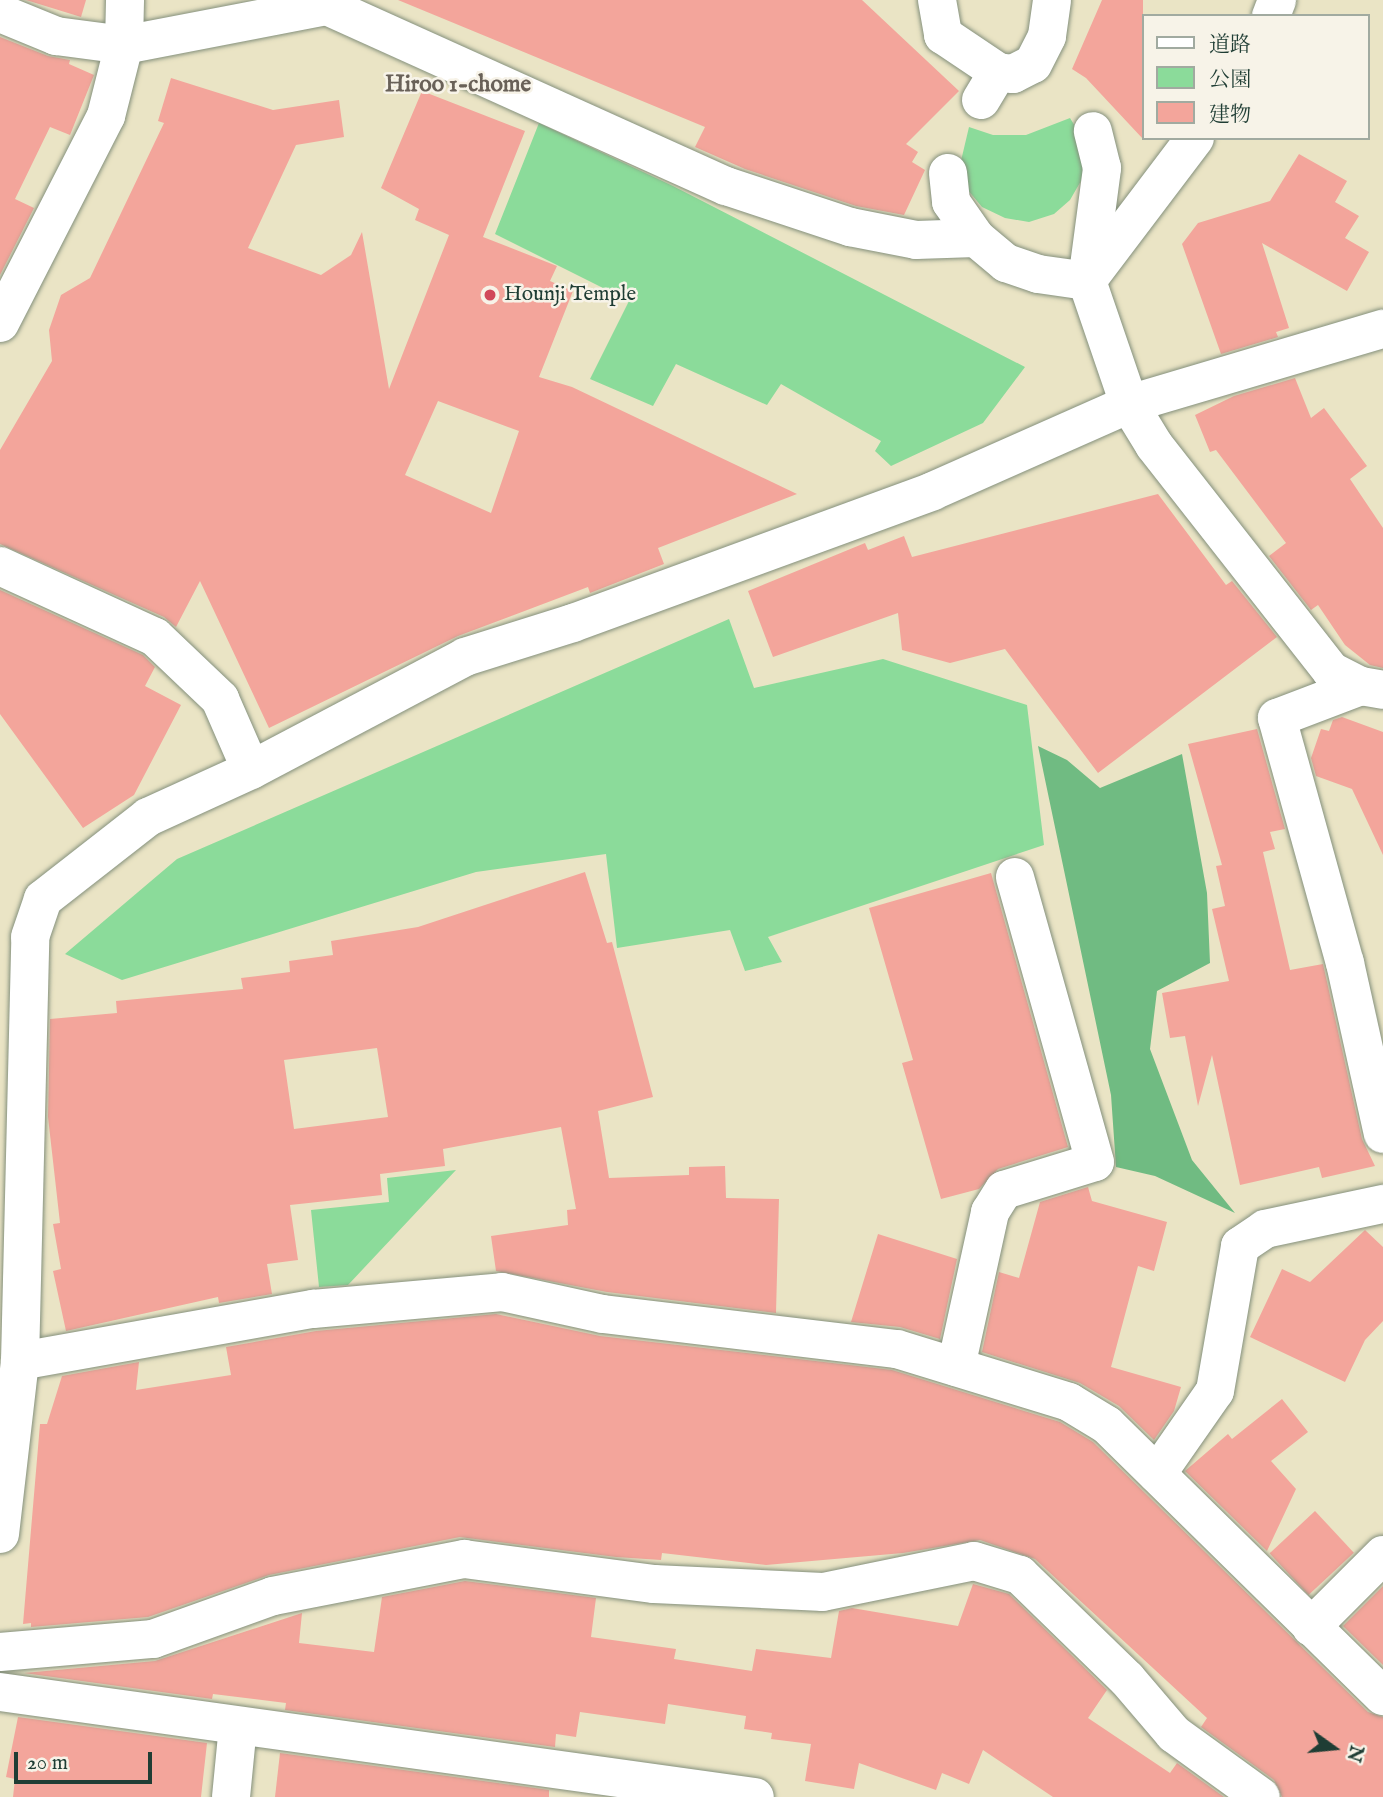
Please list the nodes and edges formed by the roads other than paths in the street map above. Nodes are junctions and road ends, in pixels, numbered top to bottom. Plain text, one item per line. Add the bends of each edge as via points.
1 (125, 0) edge
2 (937, 0) edge
3 (1052, 0) edge
4 (333, 3) edge
5 (0, 13) edge
6 (124, 44) junction
7 (1093, 131) dead end
8 (1193, 140) edge
9 (948, 173) dead end
10 (976, 238) junction
11 (1087, 281) junction
12 (0, 323) edge
13 (1383, 329) edge
14 (1129, 404) junction
15 (0, 566) edge
16 (1372, 688) edge
17 (251, 770) junction
18 (1015, 877) dead end
19 (1383, 1134) edge
20 (1383, 1204) edge
21 (20, 1361) junction
22 (956, 1367) junction
23 (1157, 1474) junction
24 (0, 1534) edge
25 (1383, 1555) edge
26 (1311, 1627) junction
27 (0, 1652) edge
28 (0, 1692) edge
29 (1383, 1696) edge
30 (238, 1726) junction
31 (588, 1785) edge
32 (231, 1797) edge
33 (755, 1797) edge
34 (1261, 1797) edge

1 - 6 street
2 - 3 street via 943,35 1009,83 1033,64 1046,36
4 - 6 street
4 - 10 street via 726,186 850,227 916,240
5 - 6 street via 56,36
6 - 12 street via 106,116
7 - 11 street via 1102,168
8 - 11 street
9 - 10 street via 951,202
10 - 11 street via 1006,263 1038,274
11 - 14 street
13 - 14 street
14 - 16 street via 1154,445 1331,671
14 - 17 street via 933,491 573,623 465,657
15 - 17 street via 155,636 220,699
16 - 19 street via 1277,718 1345,962
17 - 21 street via 148,817 43,899 30,937
18 - 22 street via 1095,1162 1004,1190 990,1212
20 - 23 street via 1265,1229 1240,1246 1215,1391
21 - 22 street via 313,1309 502,1292 603,1314 897,1349
21 - 24 street
22 - 23 street via 1069,1402 1107,1424
23 - 26 street
25 - 26 street
26 - 29 street
27 - 34 street via 153,1639 273,1596 464,1559 654,1584 823,1592 974,1561 1020,1575 1127,1679 1174,1734
28 - 30 street
30 - 31 street
30 - 32 street
31 - 33 street

